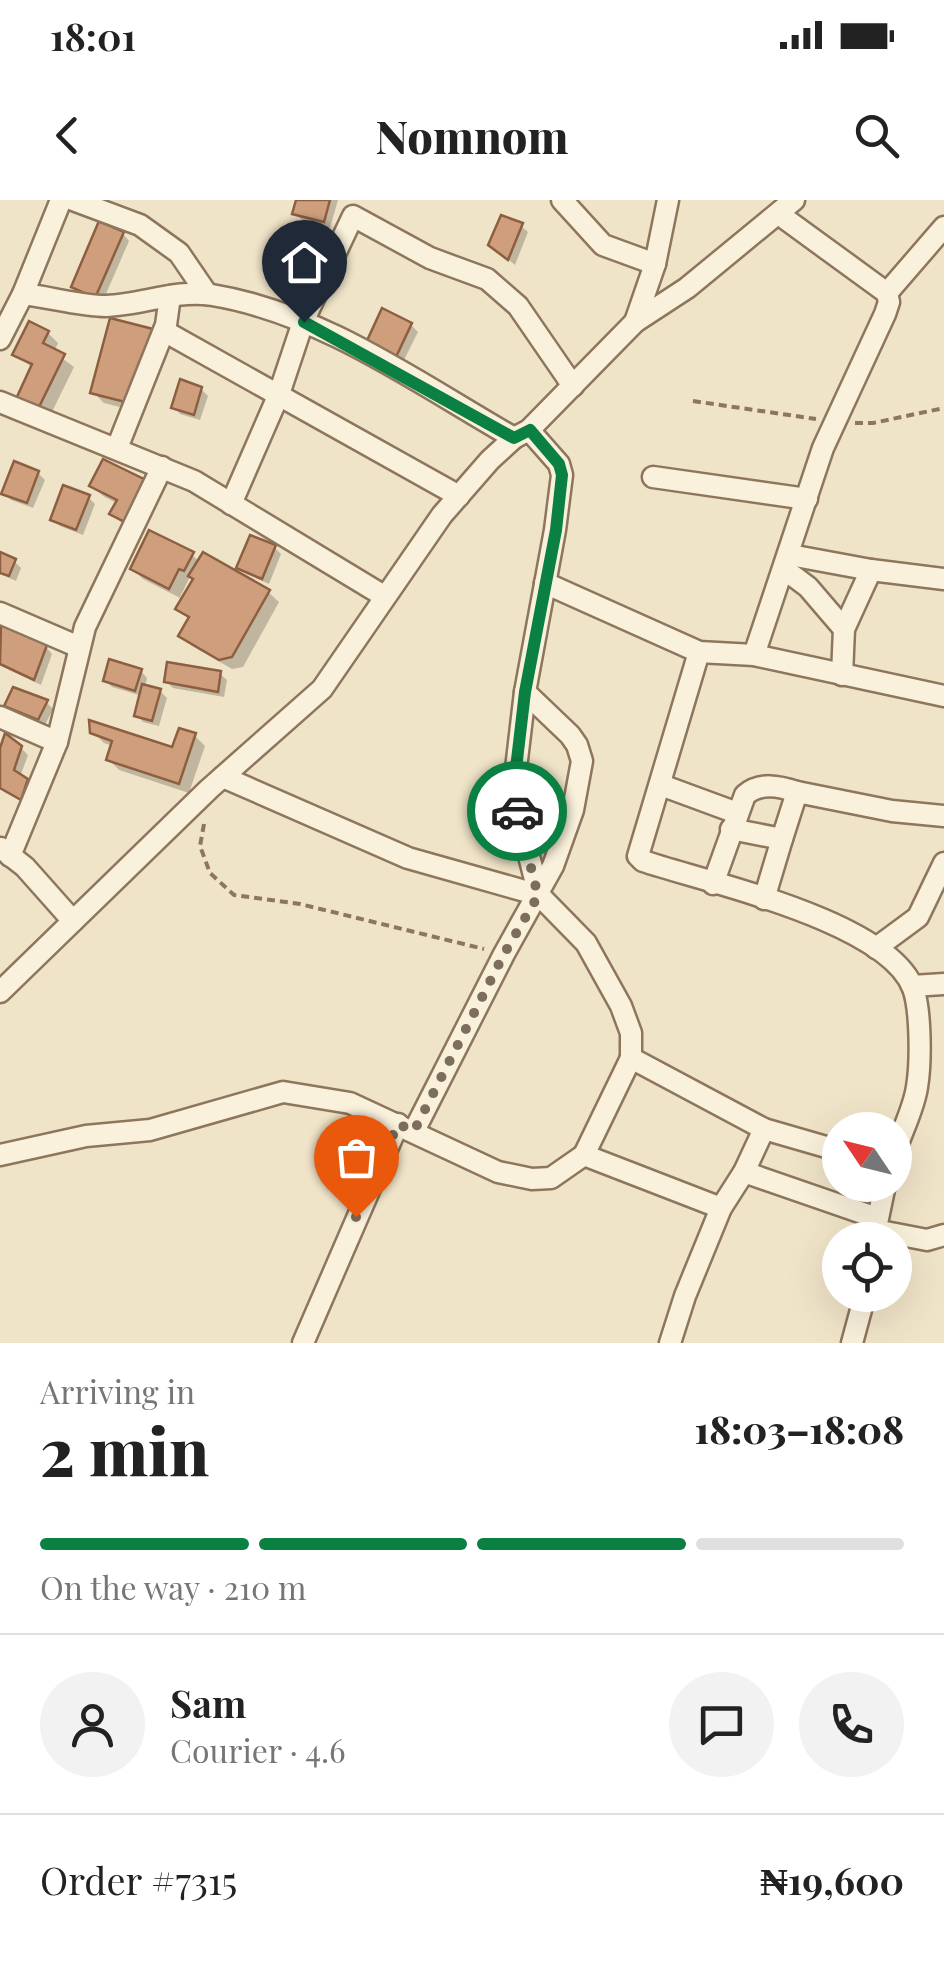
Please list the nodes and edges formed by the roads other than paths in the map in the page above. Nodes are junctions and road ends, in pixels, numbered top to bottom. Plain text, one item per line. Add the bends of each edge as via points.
1 (61, 200) edge
2 (73, 200) edge
3 (562, 200) edge
4 (668, 200) edge
5 (787, 207) edge
6 (944, 227) edge
7 (655, 264) junction
8 (887, 293) junction
9 (23, 294) junction
10 (207, 294) junction
11 (170, 296) junction
12 (304, 322) junction
13 (635, 322) junction
14 (164, 331) junction
15 (0, 339) edge
16 (573, 386) junction
17 (279, 394) junction
18 (0, 402) edge
19 (522, 434) junction
20 (117, 448) junction
21 (162, 468) junction
22 (654, 477) dead end
23 (460, 496) junction
24 (806, 499) junction
25 (232, 504) junction
26 (787, 562) junction
27 (872, 570) junction
28 (944, 579) edge
29 (545, 584) junction
30 (384, 596) junction
31 (0, 613) edge
32 (844, 630) junction
33 (80, 646) junction
34 (699, 652) junction
35 (754, 655) junction
36 (842, 675) junction
37 (525, 692) junction
38 (944, 696) edge
39 (0, 716) edge
40 (57, 742) junction
41 (216, 783) junction
42 (661, 785) junction
43 (797, 792) junction
44 (944, 816) edge
45 (734, 821) junction
46 (782, 840) junction
47 (5, 852) edge
48 (944, 863) edge
49 (713, 884) junction
50 (538, 896) junction
51 (764, 899) junction
52 (74, 920) junction
53 (876, 948) junction
54 (944, 984) edge
55 (912, 986) junction
56 (0, 992) edge
57 (631, 1058) junction
58 (909, 1112) edge
59 (406, 1128) junction
60 (764, 1129) junction
61 (822, 1147) edge
62 (0, 1155) edge
63 (584, 1155) junction
64 (744, 1172) junction
65 (722, 1208) junction
66 (860, 1222) edge
67 (944, 1234) edge
68 (912, 1237) edge
69 (860, 1312) edge
70 (304, 1343) edge
71 (670, 1343) edge
72 (852, 1343) edge

1 - 9 street
2 - 10 street via 140,226 178,254
3 - 7 street via 602,245
4 - 7 street
5 - 8 street
5 - 13 street
6 - 8 street
7 - 13 street
8 - 24 street via 885,314
9 - 11 street via 106,306
9 - 15 street
10 - 11 street
10 - 12 street
11 - 14 street
12 - 16 street via 354,216 486,280 518,306
12 - 17 street
12 - 19 street
13 - 16 street
14 - 17 street
14 - 20 street
16 - 19 street
17 - 23 street
17 - 25 street
18 - 20 street
19 - 23 street
19 - 29 street via 559,464 562,475
20 - 21 street
21 - 25 street
21 - 33 street
22 - 24 street
23 - 30 street
24 - 26 street
25 - 30 street
26 - 27 street
26 - 32 street
26 - 35 street
27 - 28 street
27 - 32 street
29 - 34 street
29 - 37 street
30 - 41 street via 322,689
31 - 33 street
32 - 36 street
33 - 40 street
34 - 35 street
34 - 42 street
35 - 36 street
36 - 38 street
37 - 50 street via 513,794
37 - 50 street via 570,734 582,761 572,810
39 - 40 street
40 - 47 street
41 - 50 street via 408,858
41 - 52 street
42 - 45 street
42 - 49 street via 638,856
43 - 44 street
43 - 45 street via 757,787 744,796
43 - 46 street
45 - 46 street
45 - 49 street
46 - 51 street
47 - 52 street
48 - 53 street via 918,916
49 - 51 street
50 - 57 street via 586,943 621,1006
50 - 59 street
51 - 53 street via 829,921
52 - 56 street
53 - 55 street
54 - 55 street
55 - 58 street via 917,1088
57 - 60 street
57 - 63 street
59 - 62 street via 350,1102 283,1092 150,1130
59 - 63 street via 498,1172 532,1179 551,1178
59 - 70 street
60 - 61 street
60 - 64 street
63 - 65 street
64 - 65 street
64 - 66 street
65 - 71 street
67 - 68 street
69 - 72 street

